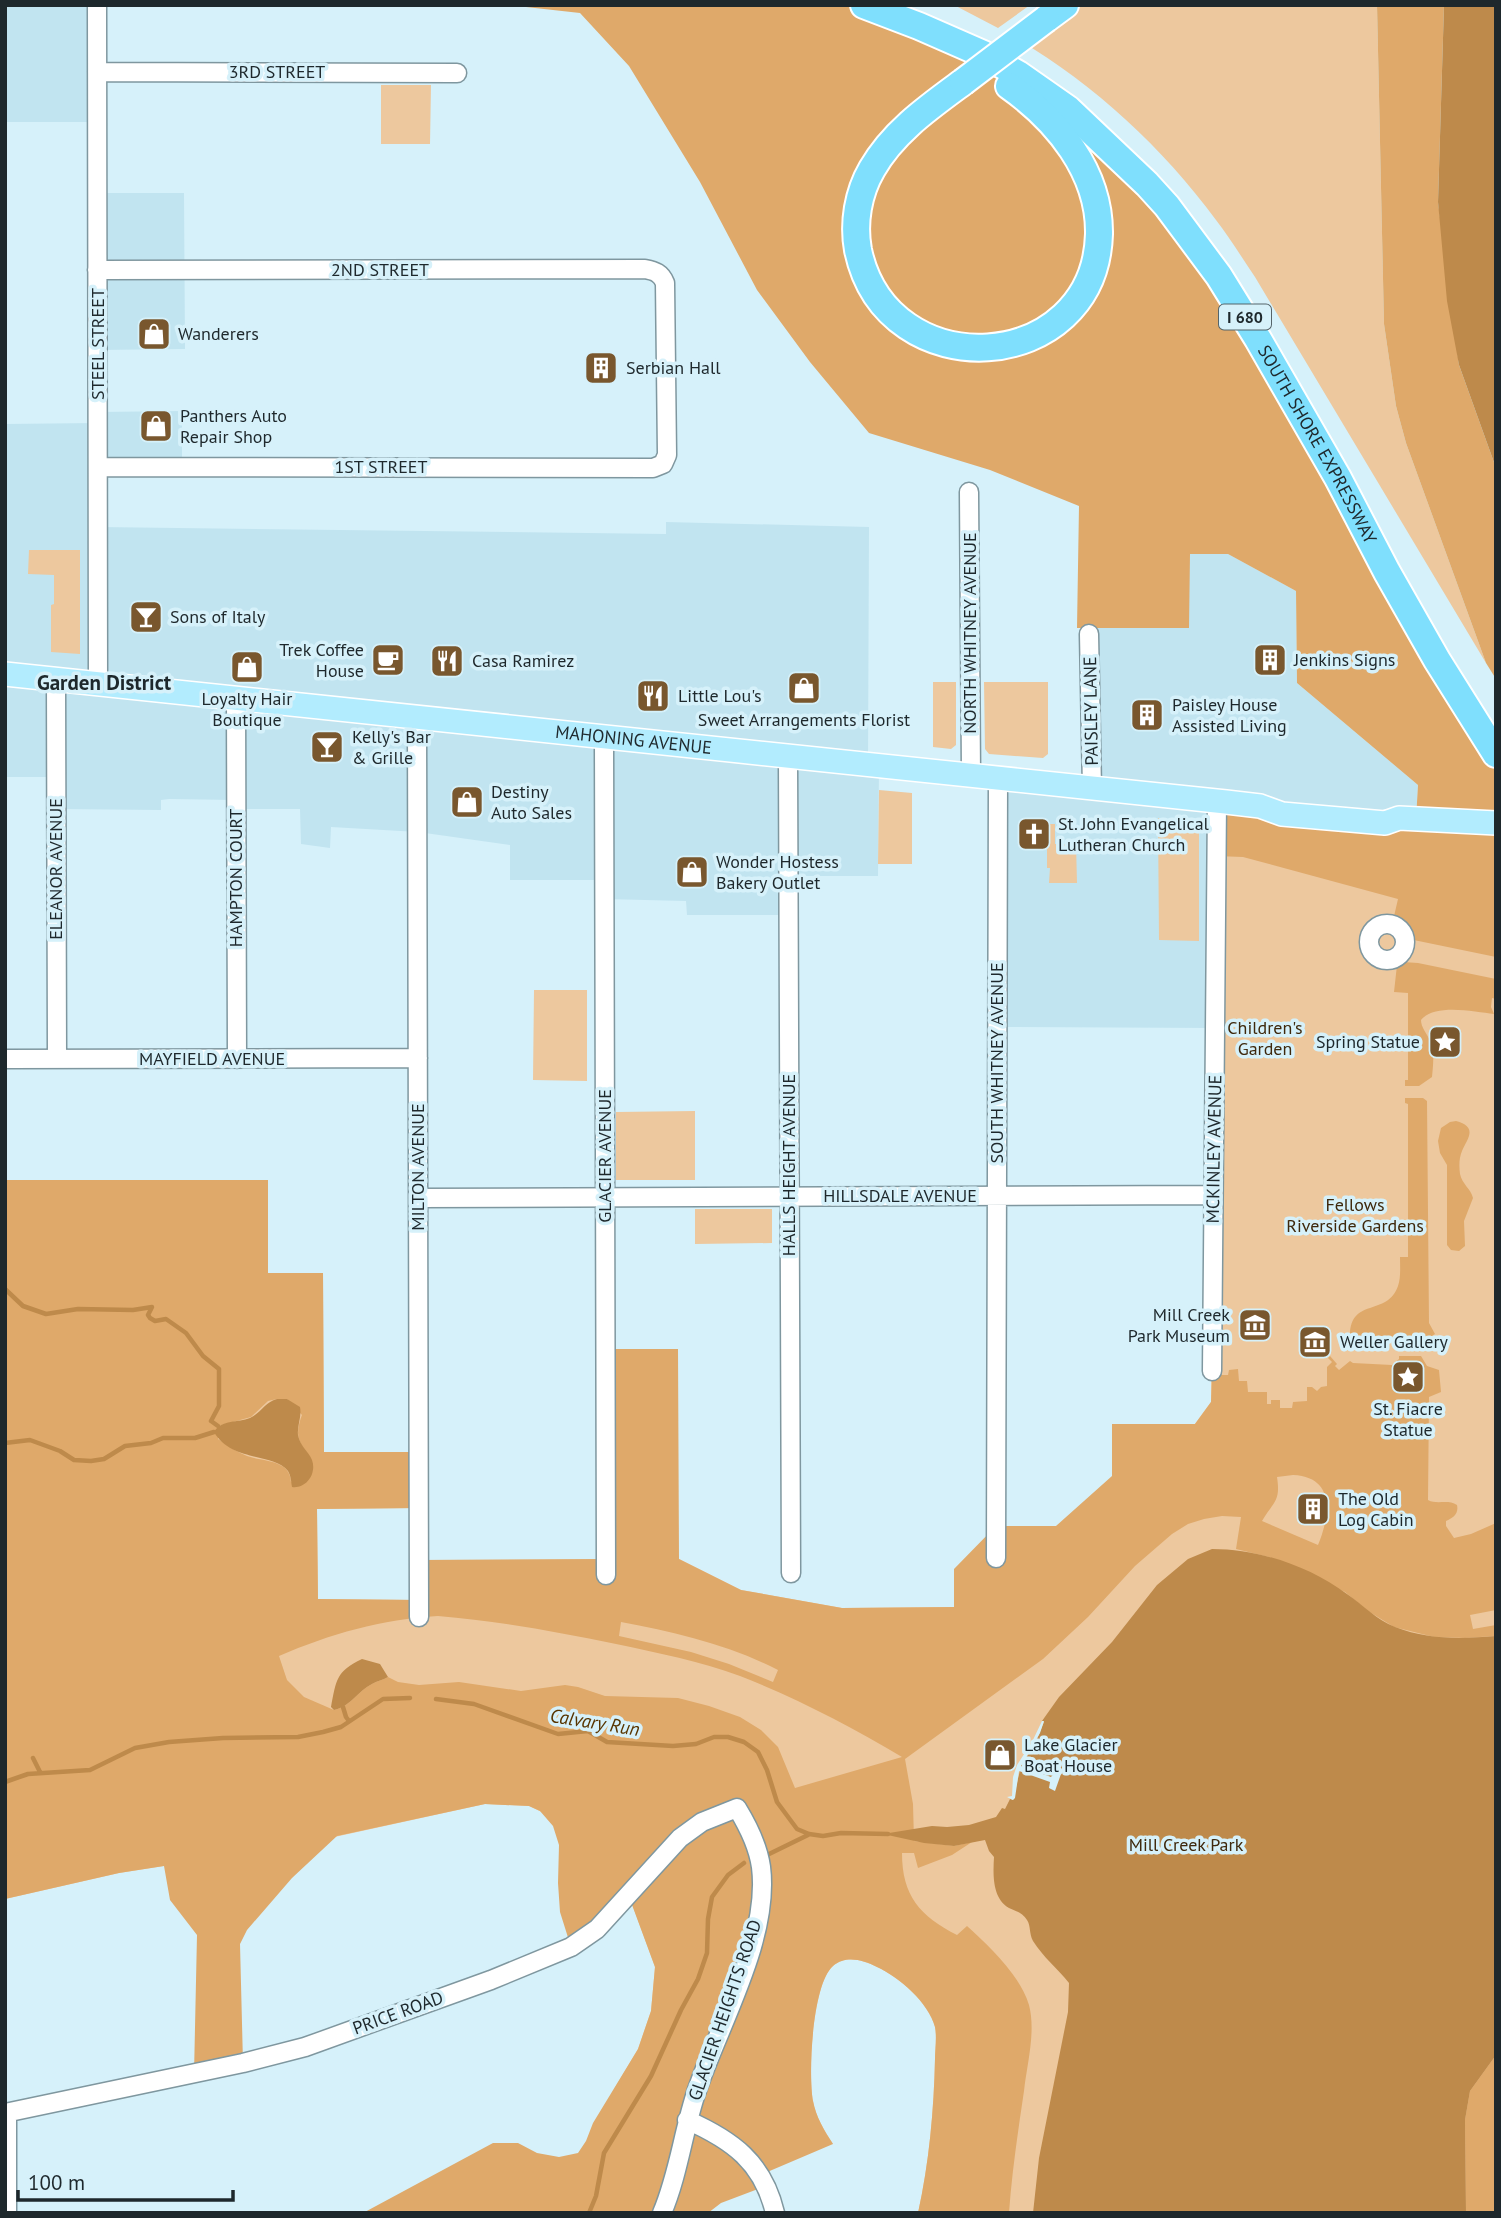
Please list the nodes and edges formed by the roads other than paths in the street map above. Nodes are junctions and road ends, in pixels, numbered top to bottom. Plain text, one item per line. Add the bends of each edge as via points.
1 (97, 5) edge
2 (864, 5) edge
3 (1055, 12) edge
4 (933, 33) junction
5 (97, 72) junction
6 (457, 73) dead end
7 (97, 270) junction
8 (663, 464) joint
9 (98, 467) junction
10 (970, 492) dead end
11 (1089, 634) dead end
12 (5, 674) edge
13 (56, 679) junction
14 (99, 683) junction
15 (236, 697) junction
16 (417, 718) junction
17 (604, 738) junction
18 (1496, 754) edge
19 (788, 757) junction
20 (971, 775) junction
21 (998, 778) junction
22 (1092, 789) junction
23 (1217, 802) junction
24 (1496, 823) edge
25 (418, 1058) junction
26 (5, 1059) edge
27 (57, 1059) junction
28 (237, 1059) junction
29 (997, 1195) junction
30 (1213, 1195) junction
31 (790, 1196) junction
32 (605, 1197) junction
33 (418, 1198) junction
34 (1212, 1371) dead end
35 (996, 1558) dead end
36 (791, 1573) dead end
37 (606, 1574) dead end
38 (419, 1617) dead end
39 (737, 1808) joint
40 (6, 2113) edge
41 (687, 2120) junction
42 (7, 2213) edge
43 (662, 2213) edge
44 (775, 2213) edge

1 - 5 street, STEEL STREET
2 - 4 highway, SOUTH SHORE EXPRESSWAY / I 680
3 - 4 highway, bridge via 963,82 924,111 900,133 872,169 859,201 856,241 861,263 878,299 894,317 942,344 992,348 1044,331 1080,297 1096,261 1098,211 1091,183 1073,149 1050,122 1018,92
4 - 18 highway, SOUTH SHORE EXPRESSWAY / I 680 via 983,54 1068,109 1147,184 1192,238 1258,339 1430,649
5 - 6 street, 3RD STREET
5 - 7 street, STEEL STREET
7 - 8 street, 2ND STREET via 656,272 665,283 667,455
7 - 9 street, STEEL STREET
8 - 9 street, 1ST STREET via 653,468
9 - 14 street, STEEL STREET
10 - 20 street, NORTH WHITNEY AVENUE
11 - 22 street, PAISLEY LANE
12 - 13 main road, MAHONING AVENUE
13 - 14 main road, MAHONING AVENUE
13 - 27 street, ELEANOR AVENUE
14 - 15 main road, MAHONING AVENUE
15 - 16 main road, MAHONING AVENUE
15 - 28 street, HAMPTON COURT
16 - 17 main road, MAHONING AVENUE
16 - 25 street, MILTON AVENUE
17 - 19 main road, MAHONING AVENUE
17 - 32 street, GLACIER AVENUE
19 - 20 main road, MAHONING AVENUE
19 - 31 street, HALLS HEIGHT AVENUE
20 - 21 main road, MAHONING AVENUE
21 - 22 main road, MAHONING AVENUE
21 - 29 street, SOUTH WHITNEY AVENUE
22 - 23 main road, MAHONING AVENUE
23 - 24 main road, MAHONING AVENUE via 1260,806 1282,814 1385,823 1399,818
23 - 30 street, MCKINLEY AVENUE
25 - 28 street, MAYFIELD AVENUE
25 - 33 street, MILTON AVENUE
26 - 27 street, MAYFIELD AVENUE
27 - 28 street, MAYFIELD AVENUE
29 - 30 street, HILLSDALE AVENUE
29 - 31 street, HILLSDALE AVENUE
29 - 35 street, SOUTH WHITNEY AVENUE
30 - 34 street, MCKINLEY AVENUE
31 - 32 street, HILLSDALE AVENUE
31 - 36 street, HALLS HEIGHT AVENUE
32 - 33 street, HILLSDALE AVENUE
32 - 37 street, GLACIER AVENUE
33 - 38 street, MILTON AVENUE
39 - 40 street, PRICE ROAD via 702,1822 680,1838 597,1928 571,1947 304,2047
39 - 41 street, GLACIER HEIGHTS ROAD via 752,1834 761,1867 758,1924
40 - 42 street
41 - 43 street, GLACIER HEIGHTS ROAD via 680,2160
41 - 44 street via 728,2141 747,2158 766,2186

